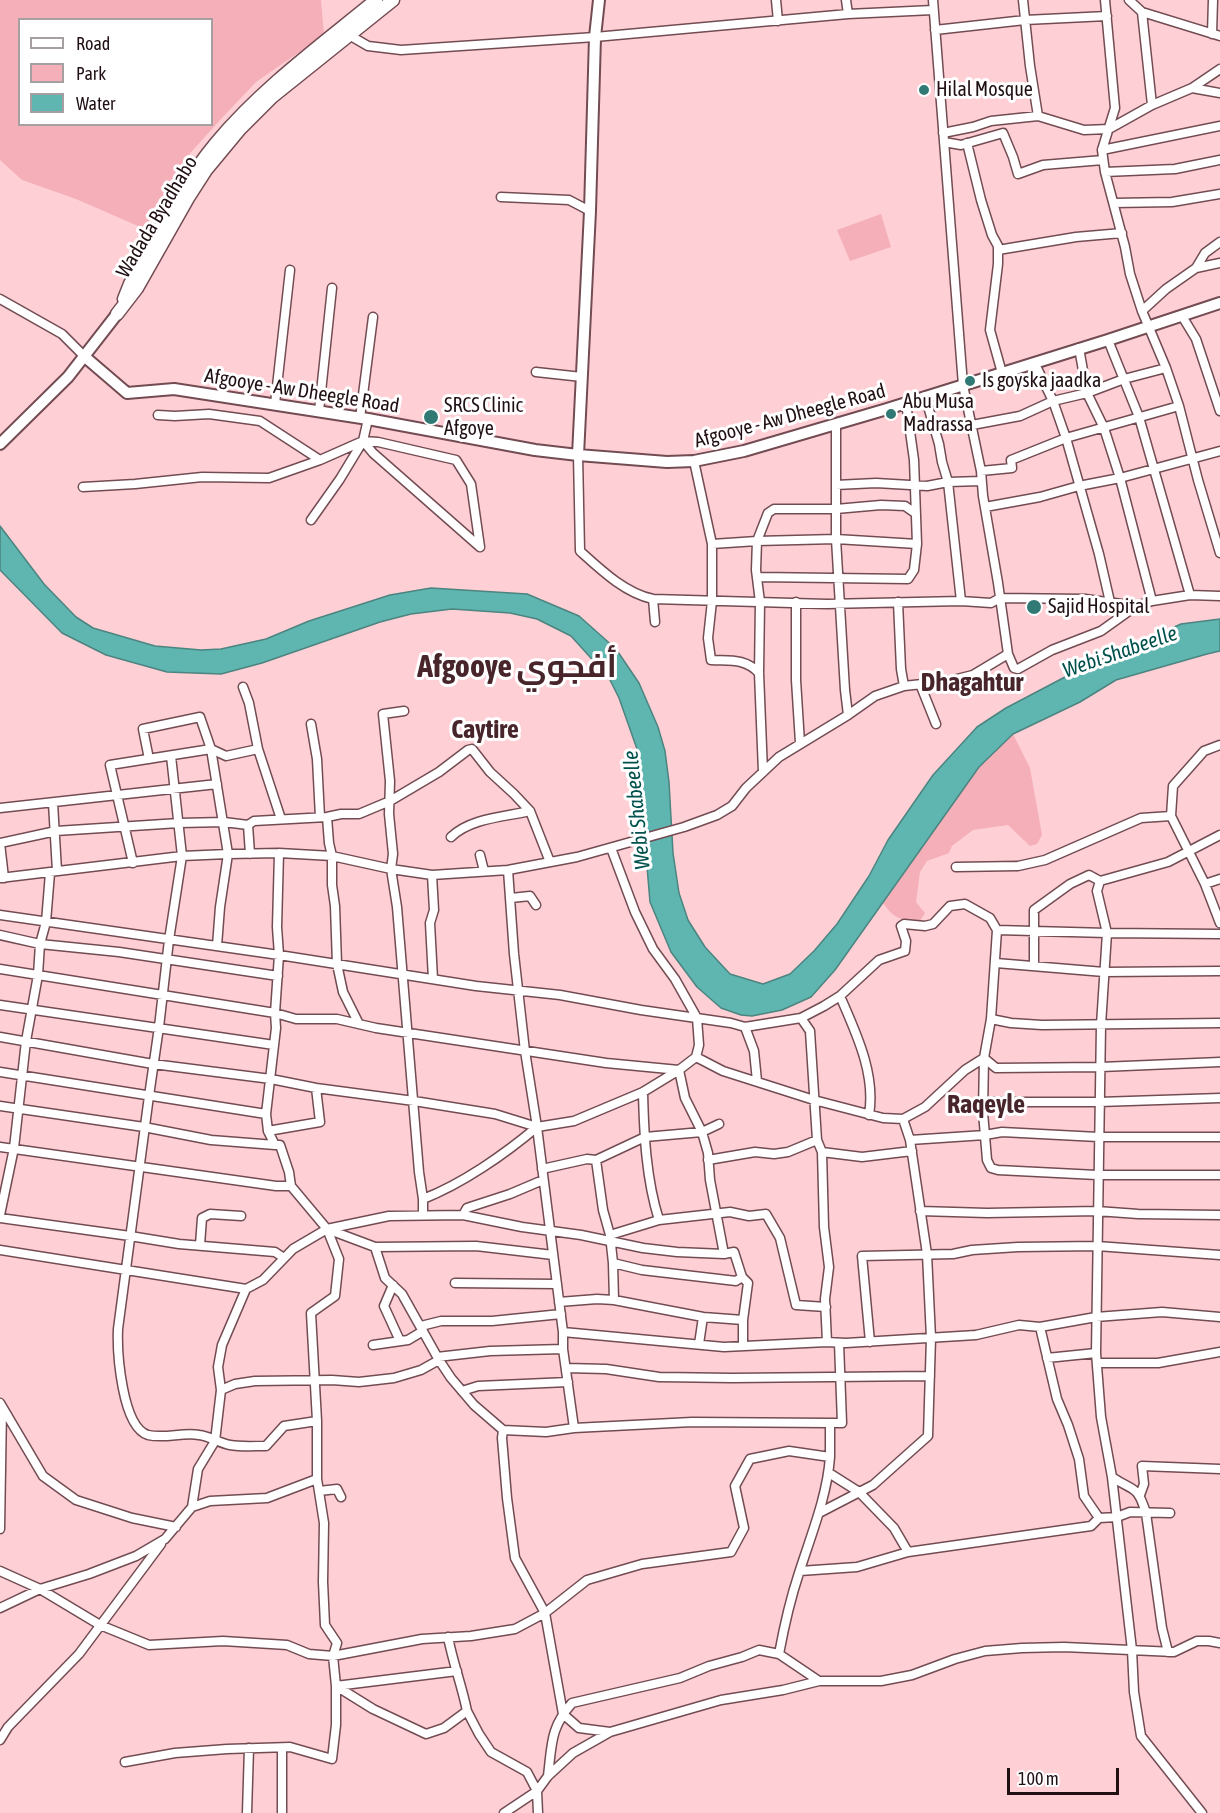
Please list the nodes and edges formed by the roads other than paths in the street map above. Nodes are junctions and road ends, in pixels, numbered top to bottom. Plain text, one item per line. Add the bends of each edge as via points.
1 (376, 0) edge
2 (393, 0) edge
3 (599, 0) edge
4 (776, 0) edge
5 (846, 0) edge
6 (933, 0) edge
7 (1023, 0) edge
8 (1105, 0) edge
9 (1129, 0) edge
10 (1214, 0) edge
11 (933, 10) junction
12 (1142, 12) junction
13 (848, 14) junction
14 (1107, 16) junction
15 (1025, 20) junction
16 (778, 21) junction
17 (935, 30) junction
18 (349, 35) junction
19 (1216, 35) edge
20 (595, 37) junction
21 (1220, 69) edge
22 (1192, 88) junction
23 (1220, 93) edge
24 (1152, 105) junction
25 (1038, 116) junction
26 (1220, 126) edge
27 (1109, 129) junction
28 (943, 137) junction
29 (967, 143) junction
30 (1103, 155) junction
31 (1220, 160) edge
32 (1105, 172) junction
33 (1220, 194) edge
34 (501, 197) dead end
35 (1114, 203) junction
36 (590, 211) junction
37 (1122, 232) junction
38 (1220, 242) edge
39 (998, 250) junction
40 (1220, 263) edge
41 (1196, 268) junction
42 (290, 270) dead end
43 (332, 288) dead end
44 (0, 299) edge
45 (1220, 303) edge
46 (1142, 311) junction
47 (117, 314) junction
48 (1182, 316) junction
49 (373, 317) dead end
50 (1148, 327) junction
51 (1108, 340) junction
52 (1079, 348) junction
53 (85, 357) junction
54 (1035, 364) junction
55 (1166, 368) junction
56 (536, 372) dead end
57 (1002, 374) junction
58 (582, 377) junction
59 (1124, 379) junction
60 (963, 385) junction
61 (1087, 393) junction
62 (925, 396) junction
63 (1053, 401) junction
64 (906, 402) junction
65 (275, 404) junction
66 (1179, 406) junction
67 (319, 411) junction
68 (1220, 411) edge
69 (158, 415) dead end
70 (1139, 417) junction
71 (364, 418) junction
72 (836, 424) junction
73 (972, 425) junction
74 (1104, 428) junction
75 (1066, 438) junction
76 (363, 441) junction
77 (0, 444) edge
78 (1220, 451) edge
79 (578, 455) junction
80 (1193, 459) junction
81 (320, 460) junction
82 (694, 461) junction
83 (1155, 468) junction
84 (981, 471) junction
85 (1120, 478) junction
86 (981, 481) junction
87 (948, 482) junction
88 (836, 485) junction
89 (914, 485) junction
90 (1079, 486) junction
91 (83, 487) dead end
92 (986, 507) junction
93 (836, 509) junction
94 (915, 513) junction
95 (311, 520) dead end
96 (836, 539) junction
97 (757, 541) junction
98 (712, 544) junction
99 (917, 544) junction
100 (1220, 554) edge
101 (758, 577) junction
102 (838, 578) junction
103 (1190, 595) junction
104 (1220, 596) edge
105 (1000, 598) junction
106 (653, 599) junction
107 (712, 601) junction
108 (961, 601) junction
109 (1152, 601) junction
110 (760, 602) junction
111 (796, 602) junction
112 (898, 602) junction
113 (1110, 602) junction
114 (840, 603) junction
115 (1136, 606) junction
116 (656, 622) dead end
117 (1008, 654) junction
118 (759, 673) junction
119 (920, 684) junction
120 (904, 686) junction
121 (243, 687) dead end
122 (405, 711) dead end
123 (848, 715) junction
124 (311, 724) dead end
125 (936, 724) dead end
126 (800, 743) junction
127 (1220, 745) edge
128 (211, 749) junction
129 (258, 749) junction
130 (171, 756) junction
131 (149, 759) junction
132 (763, 772) junction
133 (217, 784) junction
134 (175, 788) junction
135 (117, 794) junction
136 (390, 801) junction
137 (53, 803) junction
138 (0, 808) edge
139 (530, 811) junction
140 (1171, 816) junction
141 (324, 817) junction
142 (281, 819) junction
143 (224, 822) junction
144 (179, 823) junction
145 (248, 825) junction
146 (125, 827) junction
147 (56, 831) junction
148 (1220, 835) edge
149 (452, 837) dead end
150 (0, 843) edge
151 (610, 848) junction
152 (1188, 852) junction
153 (279, 853) junction
154 (228, 854) junction
155 (250, 854) junction
156 (480, 855) dead end
157 (182, 856) junction
158 (332, 856) junction
159 (550, 862) junction
160 (133, 863) junction
161 (956, 867) dead end
162 (391, 869) junction
163 (508, 870) junction
164 (484, 871) junction
165 (54, 872) junction
166 (432, 875) junction
167 (2, 878) edge
168 (1220, 879) edge
169 (1100, 881) junction
170 (1205, 884) junction
171 (511, 898) junction
172 (536, 906) dead end
173 (1218, 909) edge
174 (0, 915) edge
175 (46, 922) junction
176 (1220, 923) edge
177 (997, 930) junction
178 (1034, 930) junction
179 (1107, 933) junction
180 (1220, 934) edge
181 (0, 935) edge
182 (169, 940) junction
183 (40, 944) junction
184 (217, 946) junction
185 (279, 955) junction
186 (167, 961) junction
187 (996, 963) junction
188 (337, 964) junction
189 (1034, 966) junction
190 (0, 969) edge
191 (1220, 971) edge
192 (1104, 972) junction
193 (38, 975) junction
194 (404, 975) junction
195 (278, 976) junction
196 (433, 979) junction
197 (518, 990) junction
198 (163, 994) junction
199 (840, 996) junction
200 (0, 1005) edge
201 (33, 1011) junction
202 (275, 1013) junction
203 (697, 1018) junction
204 (801, 1018) junction
205 (991, 1019) junction
206 (1220, 1023) edge
207 (359, 1024) junction
208 (1101, 1025) junction
209 (159, 1027) junction
210 (746, 1027) junction
211 (408, 1033) junction
212 (0, 1037) edge
213 (26, 1041) junction
214 (274, 1045) junction
215 (525, 1050) junction
216 (696, 1057) junction
217 (984, 1058) junction
218 (1220, 1062) edge
219 (153, 1064) junction
220 (1101, 1067) junction
221 (679, 1070) junction
222 (0, 1072) edge
223 (21, 1076) junction
224 (272, 1079) junction
225 (757, 1081) junction
226 (316, 1088) junction
227 (643, 1092) junction
228 (148, 1096) junction
229 (1220, 1098) edge
230 (814, 1100) junction
231 (414, 1101) junction
232 (983, 1102) junction
233 (1100, 1102) junction
234 (0, 1106) edge
235 (18, 1109) junction
236 (267, 1114) junction
237 (869, 1114) junction
238 (903, 1119) junction
239 (718, 1124) dead end
240 (144, 1127) junction
241 (537, 1128) junction
242 (268, 1131) junction
243 (702, 1132) junction
244 (985, 1136) junction
245 (645, 1137) junction
246 (1098, 1137) junction
247 (1220, 1137) edge
248 (817, 1140) junction
249 (910, 1140) junction
250 (274, 1145) junction
251 (0, 1147) edge
252 (14, 1148) junction
253 (912, 1151) junction
254 (822, 1152) junction
255 (596, 1160) junction
256 (708, 1160) junction
257 (140, 1166) junction
258 (542, 1169) junction
259 (1097, 1175) junction
260 (1220, 1175) edge
261 (4, 1178) edge
262 (543, 1180) junction
263 (291, 1186) junction
264 (423, 1199) junction
265 (920, 1211) junction
266 (1097, 1211) junction
267 (716, 1213) junction
268 (423, 1215) junction
269 (463, 1215) junction
270 (1220, 1215) edge
271 (241, 1216) dead end
272 (0, 1217) edge
273 (660, 1220) junction
274 (327, 1229) junction
275 (549, 1230) junction
276 (130, 1236) junction
277 (610, 1238) junction
278 (200, 1245) junction
279 (1096, 1246) junction
280 (375, 1247) junction
281 (0, 1250) edge
282 (724, 1254) junction
283 (927, 1254) junction
284 (1220, 1254) edge
285 (553, 1255) junction
286 (285, 1258) junction
287 (613, 1263) junction
288 (126, 1270) junction
289 (742, 1277) junction
290 (454, 1283) dead end
291 (557, 1284) junction
292 (393, 1285) junction
293 (246, 1289) junction
294 (614, 1300) junction
295 (559, 1302) junction
296 (826, 1307) junction
297 (561, 1314) junction
298 (703, 1317) junction
299 (1096, 1317) junction
300 (1220, 1317) edge
301 (742, 1320) junction
302 (1040, 1327) junction
303 (422, 1329) junction
304 (563, 1332) junction
305 (931, 1338) junction
306 (400, 1341) junction
307 (827, 1342) junction
308 (870, 1342) junction
309 (839, 1343) junction
310 (699, 1344) junction
311 (373, 1345) dead end
312 (743, 1345) junction
313 (563, 1349) junction
314 (1220, 1352) edge
315 (1096, 1353) junction
316 (438, 1358) junction
317 (1047, 1358) junction
318 (1097, 1363) junction
319 (566, 1368) junction
320 (840, 1376) junction
321 (930, 1376) junction
322 (314, 1381) junction
323 (568, 1382) junction
324 (221, 1390) junction
325 (462, 1391) junction
326 (1, 1406) edge
327 (316, 1421) junction
328 (830, 1423) junction
329 (574, 1428) junction
330 (503, 1430) junction
331 (215, 1441) junction
332 (830, 1457) junction
333 (1220, 1469) edge
334 (829, 1473) junction
335 (1112, 1477) junction
336 (316, 1479) junction
337 (319, 1491) junction
338 (859, 1492) junction
339 (1140, 1495) junction
340 (341, 1497) dead end
341 (192, 1507) junction
342 (819, 1513) junction
343 (1146, 1513) junction
344 (1170, 1513) dead end
345 (1117, 1517) junction
346 (1099, 1518) junction
347 (176, 1527) junction
348 (0, 1529) edge
349 (165, 1539) junction
350 (908, 1552) junction
351 (0, 1571) edge
352 (800, 1571) junction
353 (40, 1589) junction
354 (0, 1608) edge
355 (545, 1614) junction
356 (100, 1624) junction
357 (448, 1638) junction
358 (1220, 1643) edge
359 (1132, 1650) junction
360 (1168, 1652) junction
361 (779, 1654) junction
362 (333, 1656) junction
363 (457, 1671) junction
364 (819, 1681) junction
365 (336, 1686) junction
366 (467, 1711) junction
367 (563, 1714) junction
368 (610, 1732) junction
369 (0, 1740) edge
370 (249, 1748) junction
371 (282, 1748) junction
372 (125, 1762) dead end
373 (548, 1776) junction
374 (537, 1791) junction
375 (247, 1813) edge
376 (282, 1813) edge
377 (504, 1813) edge
378 (538, 1813) edge
379 (1202, 1813) edge

1 - 47 highway, Wadada Byadhabo via 271,86 215,144 181,194
2 - 18 highway, Wadada Byadhabo
3 - 20 main road
4 - 16 street
5 - 13 street
6 - 11 street
7 - 15 street
8 - 14 street
9 - 12 street
10 - 19 street
11 - 13 street
11 - 17 street
12 - 19 street
12 - 24 street
13 - 16 street
14 - 15 street
14 - 27 street via 1115,108
15 - 17 street
15 - 25 street
16 - 20 street
17 - 28 street
18 - 20 street via 368,46 401,50
18 - 47 highway, Wadada Byadhabo via 273,97 222,150
20 - 36 main road
21 - 22 street
22 - 23 street
22 - 24 street
24 - 27 street
25 - 27 street via 1084,130
25 - 28 street via 991,121
26 - 30 street
27 - 30 street
28 - 29 street via 961,145
28 - 60 street
29 - 30 street via 1003,133 1018,174 1043,165
29 - 39 street
30 - 32 street
31 - 32 street via 1175,169
32 - 35 street
33 - 35 street via 1172,202
34 - 36 street via 569,200
35 - 37 street
36 - 58 main road
37 - 39 street
37 - 46 street
38 - 41 street via 1205,253
39 - 57 street via 990,330
40 - 41 street
41 - 46 street
42 - 65 street
43 - 67 street
44 - 53 street via 62,334
45 - 48 main road, Afgooye - Aw Dheegle Road
46 - 50 street
47 - 53 main road, Wadada Byadhabo
48 - 50 main road, Afgooye - Aw Dheegle Road
48 - 68 street via 1196,339
49 - 71 street
50 - 51 main road, Afgooye - Aw Dheegle Road
50 - 55 street
51 - 52 main road, Afgooye - Aw Dheegle Road
51 - 59 street
52 - 54 main road, Afgooye - Aw Dheegle Road
52 - 61 street
53 - 65 main road, Afgooye - Aw Dheegle Road via 127,393 174,389
53 - 77 main road, Wadada Byadhabo
54 - 57 main road, Afgooye - Aw Dheegle Road
54 - 63 street
55 - 59 street
55 - 66 street
56 - 58 street
57 - 60 main road, Afgooye - Aw Dheegle Road
58 - 79 main road
59 - 61 street
59 - 70 street
60 - 62 main road, Afgooye - Aw Dheegle Road
60 - 73 street
61 - 63 street
61 - 74 street
62 - 64 main road, Afgooye - Aw Dheegle Road
62 - 87 street
63 - 73 street via 1020,416
63 - 75 street
64 - 72 main road, Afgooye - Aw Dheegle Road
64 - 89 street
65 - 67 main road, Afgooye - Aw Dheegle Road
66 - 70 street
66 - 80 street
67 - 71 main road, Afgooye - Aw Dheegle Road
69 - 81 street via 209,414 260,421
70 - 74 street
70 - 83 street
71 - 76 street
71 - 79 main road, Afgooye - Aw Dheegle Road
72 - 82 main road, Afgooye - Aw Dheegle Road
72 - 88 street
73 - 84 street
74 - 75 street
74 - 85 street
75 - 84 street via 1011,460 1012,468
75 - 90 street
76 - 76 street via 373,453 480,547 471,484 456,460
76 - 81 street
76 - 95 street
78 - 80 street
79 - 82 main road, Afgooye - Aw Dheegle Road
79 - 106 street via 580,551 627,588
80 - 83 street
80 - 100 street
81 - 91 street via 269,478 202,477
82 - 98 street
83 - 85 street
83 - 103 street
84 - 86 street
85 - 90 street
85 - 109 street
86 - 87 street
86 - 92 street
87 - 89 street
87 - 108 street
88 - 89 street
88 - 93 street
89 - 94 street
90 - 92 street
90 - 113 street
92 - 105 street
93 - 94 street via 905,506
93 - 96 street
93 - 97 street via 774,509 768,513
94 - 99 street
96 - 97 street
96 - 99 street
96 - 102 street
97 - 98 street
97 - 101 street
98 - 107 street
99 - 102 street via 914,570 908,579
101 - 102 street
101 - 110 street
102 - 114 street
103 - 104 street
103 - 109 street
105 - 108 street via 991,603
105 - 113 street
105 - 117 street
106 - 107 street
106 - 116 street
107 - 110 street
107 - 118 street via 708,638 711,660 742,662
108 - 112 street
109 - 115 street
110 - 111 street
110 - 118 street
111 - 114 street
111 - 126 street
112 - 114 street
112 - 120 street
113 - 115 street
114 - 123 street
115 - 117 street via 1101,631 1052,650 1018,669
117 - 119 street via 973,675
118 - 132 street
119 - 120 street
119 - 125 street
120 - 123 street via 875,696
121 - 129 street
122 - 136 street via 383,714
123 - 126 street
124 - 141 street
126 - 132 street
127 - 140 street via 1204,751 1173,786
128 - 129 street via 226,756
128 - 130 street
128 - 131 street via 200,717 142,729
128 - 133 street
129 - 142 street
130 - 131 street
130 - 134 street
131 - 135 street via 110,765
132 - 151 street via 732,806 717,815
133 - 134 street
133 - 143 street
134 - 135 street
134 - 144 street
135 - 137 street
135 - 146 street
136 - 139 street via 472,749
136 - 141 street via 358,814
136 - 162 street
137 - 138 street
137 - 147 street
139 - 149 street via 479,820
139 - 159 street
140 - 152 street
140 - 161 street via 1141,818 1045,860 1018,867
141 - 142 street
141 - 158 street
142 - 145 street via 254,820
143 - 144 street
143 - 145 street
143 - 154 street
144 - 146 street
144 - 157 street
145 - 155 street
146 - 147 street
146 - 160 street
147 - 150 street
147 - 165 street
148 - 152 street
150 - 167 street
151 - 159 street
151 - 203 street via 649,940
152 - 169 street via 1168,862
152 - 170 street
153 - 155 street
153 - 158 street
153 - 185 street
154 - 155 street
154 - 157 street
154 - 184 street
156 - 164 street
157 - 160 street
157 - 182 street
158 - 162 street
158 - 188 street
159 - 163 street
160 - 165 street
162 - 166 street
162 - 194 street
163 - 164 street
163 - 171 street
164 - 166 street
165 - 167 street
165 - 175 street
166 - 196 street
168 - 170 street
169 - 178 street via 1089,875 1051,897 1034,910
169 - 179 street via 1097,891
170 - 173 street
171 - 172 street via 530,896
171 - 197 street
173 - 176 street
174 - 175 street
175 - 182 street
175 - 183 street
177 - 178 street
177 - 187 street
177 - 199 street via 990,918 965,904 950,906 933,924 904,924 901,926 905,951 879,960
178 - 179 street
178 - 189 street
179 - 180 street
179 - 192 street
181 - 183 street
182 - 184 street
182 - 186 street
183 - 186 street
183 - 193 street
184 - 185 street
185 - 188 street
185 - 195 street
186 - 195 street
186 - 198 street
187 - 189 street
187 - 205 street
188 - 194 street
188 - 207 street via 343,992
189 - 192 street
190 - 193 street
191 - 192 street
192 - 208 street
193 - 198 street
193 - 201 street
194 - 196 street
194 - 211 street
195 - 202 street
196 - 197 street
197 - 203 street
197 - 215 street
198 - 202 street
198 - 209 street
199 - 204 street
199 - 237 street via 862,1049 872,1098
200 - 201 street
201 - 209 street
201 - 213 street
202 - 207 street via 296,1019 337,1019
202 - 214 street
203 - 210 street
203 - 216 street
204 - 210 street
204 - 230 street via 810,1031
205 - 208 street via 1042,1025
205 - 217 street
206 - 208 street
207 - 211 street
208 - 220 street
209 - 214 street
209 - 219 street
210 - 225 street
211 - 215 street
211 - 231 street
212 - 213 street
213 - 219 street
213 - 223 street
214 - 224 street
215 - 221 street
215 - 241 street
216 - 221 street
216 - 225 street via 723,1071
217 - 220 street via 996,1068
217 - 232 street
217 - 238 street via 925,1107
218 - 220 street
219 - 224 street
219 - 228 street
220 - 233 street
221 - 227 street
221 - 243 street via 686,1098
222 - 223 street
223 - 228 street
223 - 235 street
224 - 226 street
224 - 236 street
225 - 230 street
226 - 231 street
226 - 242 street via 320,1122
227 - 241 street via 574,1121
227 - 245 street
228 - 236 street
228 - 240 street
229 - 233 street
230 - 237 street
230 - 248 street
231 - 241 street via 495,1114
231 - 264 street
232 - 233 street
232 - 244 street
233 - 246 street
234 - 235 street
235 - 240 street
235 - 252 street
236 - 242 street
237 - 238 street
238 - 249 street
239 - 243 street
240 - 250 street via 211,1140
240 - 257 street
241 - 258 street
241 - 264 street via 447,1190
242 - 250 street
243 - 245 street
243 - 256 street
244 - 246 street via 1002,1132
244 - 249 street
244 - 259 street via 991,1168
245 - 255 street
245 - 273 street via 653,1199
246 - 247 street
246 - 259 street
248 - 254 street
248 - 256 street via 788,1152 755,1152
249 - 253 street
250 - 263 street via 280,1145
251 - 252 street
252 - 257 street
252 - 261 street
253 - 254 street via 861,1157
253 - 265 street
254 - 296 street via 829,1267
255 - 258 street
255 - 277 street
256 - 267 street
257 - 263 street
257 - 276 street
258 - 262 street
259 - 260 street
259 - 266 street
261 - 272 street
262 - 269 street via 467,1208
262 - 275 street
263 - 274 street
264 - 268 street
265 - 266 street
265 - 283 street
266 - 270 street
266 - 279 street
267 - 273 street
267 - 282 street
267 - 296 street via 766,1214 780,1238 796,1305
268 - 269 street
268 - 274 street via 389,1216
269 - 275 street
271 - 278 street via 210,1214 202,1218
272 - 276 street
273 - 277 street
274 - 280 street
274 - 286 street
274 - 322 street via 339,1259 335,1296 310,1313
275 - 277 street
275 - 285 street
276 - 278 street
276 - 288 street
277 - 282 street via 677,1252
277 - 287 street
278 - 286 street via 275,1252
279 - 283 street
279 - 284 street
279 - 299 street
280 - 285 street via 476,1246
280 - 292 street via 386,1278
281 - 288 street
282 - 289 street via 734,1252
283 - 305 street
283 - 308 street via 861,1256
285 - 291 street
286 - 293 street via 263,1280
287 - 289 street via 736,1281
287 - 294 street
288 - 293 street
288 - 331 street via 117,1349 130,1417 147,1434 197,1434
289 - 301 street via 748,1283
290 - 291 street
291 - 295 street
292 - 303 street
292 - 306 street via 384,1306
293 - 324 street via 222,1345 218,1367
294 - 295 street
294 - 298 street
295 - 297 street
296 - 307 street
297 - 303 street via 441,1321
297 - 304 street
298 - 301 street
298 - 310 street
299 - 300 street via 1162,1312
299 - 302 street
299 - 315 street
301 - 312 street
302 - 305 street via 1019,1326 976,1335
302 - 317 street
303 - 306 street
303 - 316 street
304 - 310 street
304 - 313 street
305 - 308 street
305 - 321 street
306 - 311 street
307 - 309 street
307 - 312 street
308 - 309 street
309 - 320 street
310 - 312 street
313 - 316 street via 490,1351
313 - 319 street
314 - 318 street via 1158,1363
315 - 317 street
315 - 318 street
316 - 322 street via 421,1370 394,1378
316 - 325 street
317 - 346 street via 1078,1459 1084,1496
318 - 335 street via 1101,1417
319 - 320 street via 659,1377
319 - 323 street
320 - 321 street
320 - 328 street via 842,1422
321 - 338 street via 928,1436 873,1485
322 - 324 street via 255,1381
322 - 327 street
323 - 325 street via 478,1386
323 - 329 street
324 - 331 street
325 - 330 street
326 - 347 street via 43,1476 76,1500
326 - 348 street
327 - 331 street via 284,1426 266,1446
327 - 336 street
328 - 329 street via 692,1422
328 - 332 street
329 - 330 street via 546,1432
330 - 355 street via 515,1558
331 - 341 street via 198,1469
332 - 334 street
332 - 355 street via 789,1451 750,1459 735,1486 744,1528 731,1552 642,1564 587,1580
333 - 339 street via 1142,1466 1144,1484
334 - 338 street
334 - 342 street
335 - 339 street
335 - 345 street
336 - 337 street
336 - 341 street via 267,1498 210,1501
337 - 340 street via 337,1489
337 - 362 street via 324,1523 325,1625 337,1643
338 - 342 street
338 - 350 street via 894,1528
339 - 343 street
341 - 347 street
342 - 352 street
343 - 344 street
343 - 345 street via 1130,1512
343 - 360 street
345 - 346 street
345 - 359 street
346 - 350 street via 1091,1526
347 - 349 street
349 - 353 street via 136,1556
349 - 356 street
350 - 352 street via 857,1567
351 - 353 street
352 - 361 street
353 - 354 street
353 - 356 street
355 - 357 street via 515,1629
355 - 367 street
356 - 362 street via 149,1645 224,1641 287,1645 309,1654
356 - 369 street via 79,1654
357 - 362 street via 422,1639
357 - 363 street
358 - 360 street via 1197,1641
359 - 360 street
359 - 364 street via 1064,1647 985,1651 912,1676 881,1681
359 - 379 street via 1141,1736
361 - 364 street
361 - 367 street via 759,1650 680,1678 572,1703
362 - 365 street
363 - 365 street
363 - 366 street
364 - 368 street via 721,1700
365 - 366 street via 426,1734 444,1728
365 - 371 street via 332,1759
366 - 374 street via 491,1752 527,1772
367 - 368 street via 579,1728
367 - 373 street via 554,1732
368 - 373 street via 573,1753
370 - 371 street
370 - 372 street via 175,1753
370 - 375 street
371 - 376 street
373 - 374 street
374 - 377 street
374 - 378 street

